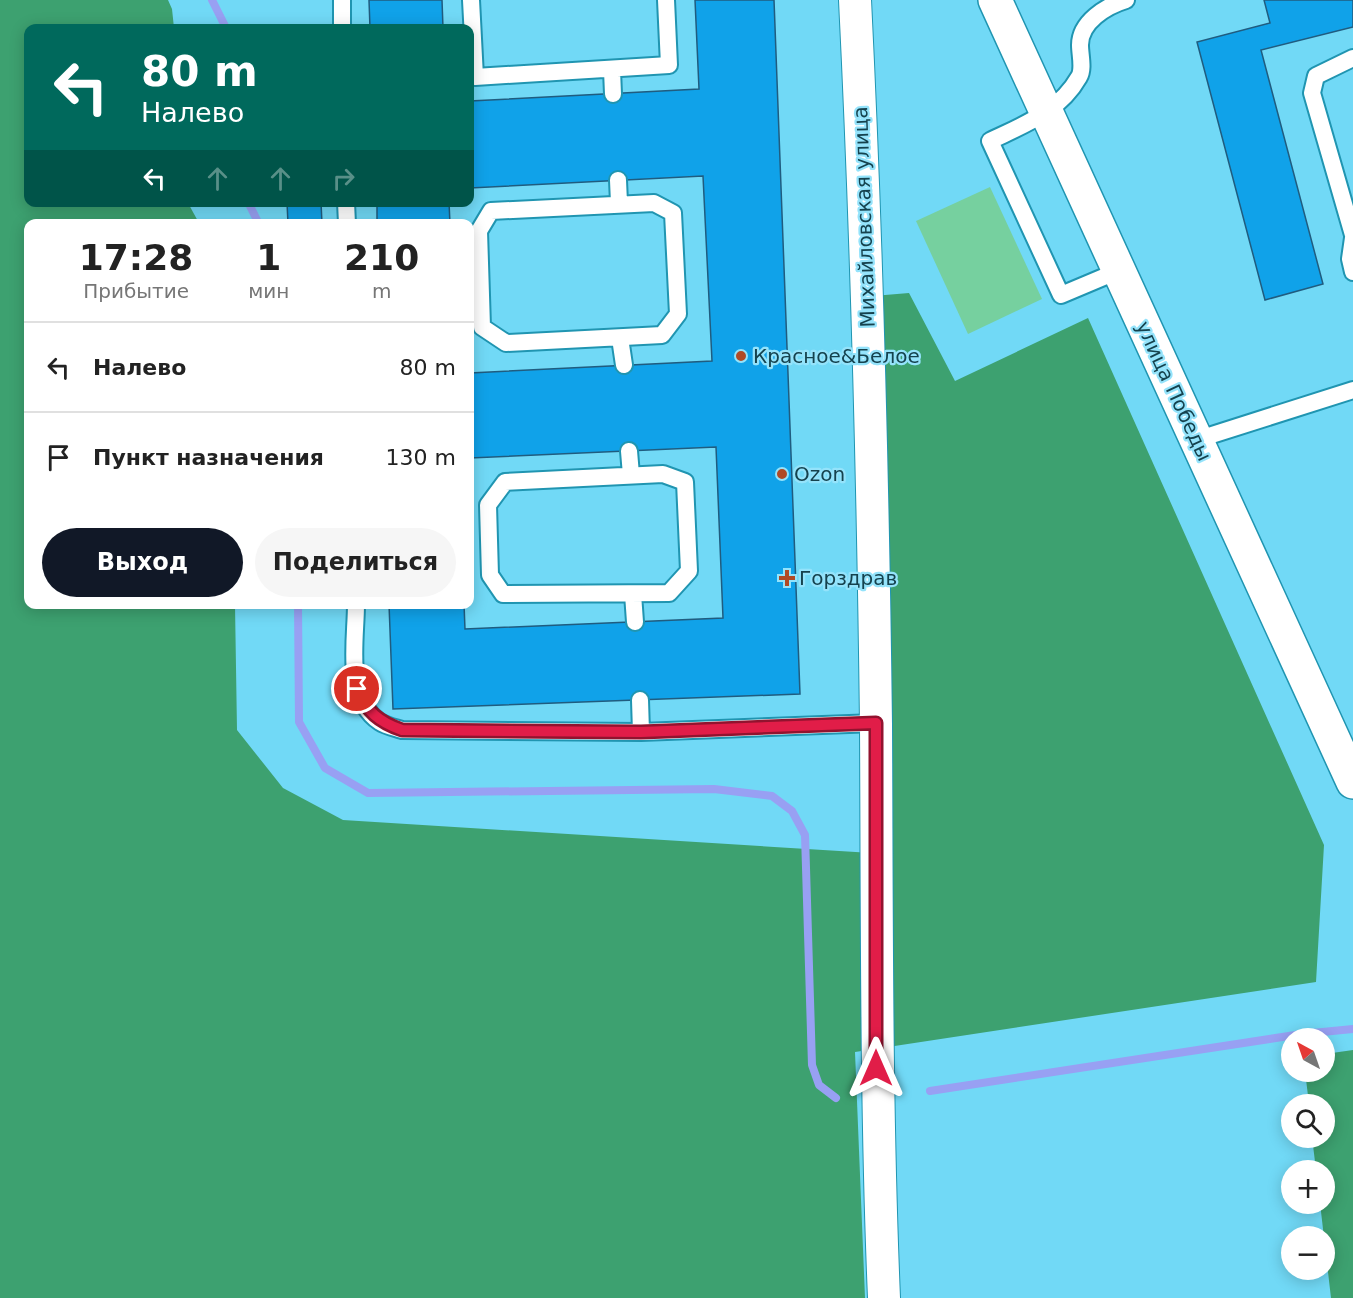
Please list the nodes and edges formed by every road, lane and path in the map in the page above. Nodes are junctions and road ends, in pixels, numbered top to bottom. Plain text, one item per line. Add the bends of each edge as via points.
1 (342, 0) edge
2 (471, 0) edge
3 (666, 0) edge
4 (855, 0) edge
5 (995, 0) edge
6 (1126, 0) edge
7 (342, 24) edge
8 (472, 24) edge
9 (474, 58) edge
10 (1353, 58) edge
11 (612, 70) junction
12 (613, 94) dead end
13 (1046, 114) junction
14 (618, 180) dead end
15 (619, 204) junction
16 (1353, 237) edge
17 (1118, 271) junction
18 (1353, 272) edge
19 (620, 338) junction
20 (624, 365) dead end
21 (1353, 390) edge
22 (1196, 440) junction
23 (629, 451) dead end
24 (631, 475) junction
25 (633, 594) junction
26 (356, 609) edge
27 (635, 622) dead end
28 (640, 700) dead end
29 (876, 723) junction
30 (641, 732) junction
31 (1353, 782) edge
32 (884, 1298) edge

1 - 7 lane
2 - 8 lane
3 - 11 lane via 669,65
4 - 29 street, Михайловская улица via 867,242
5 - 13 main road, улица Победы
6 - 13 lane via 1089,21 1080,42 1081,75
9 - 11 lane via 475,78
10 - 16 lane via 1316,76 1312,93
11 - 12 lane
13 - 17 main road, улица Победы
13 - 17 lane via 990,141 1061,295
14 - 15 lane
15 - 19 lane via 654,203 673,213 678,314 662,335
15 - 19 lane via 491,211 479,231 482,327 506,343
16 - 18 lane
17 - 22 main road, улица Победы
19 - 20 lane
21 - 22 lane
22 - 31 main road, улица Победы
23 - 24 lane
24 - 25 lane via 663,474 685,482 689,571 669,593
24 - 25 lane via 505,482 488,505 487,540 490,575 502,594
25 - 27 lane
26 - 30 lane via 357,689 365,706 381,723 402,730
28 - 30 lane
29 - 30 lane
29 - 32 street, Михайловская улица via 877,1090

